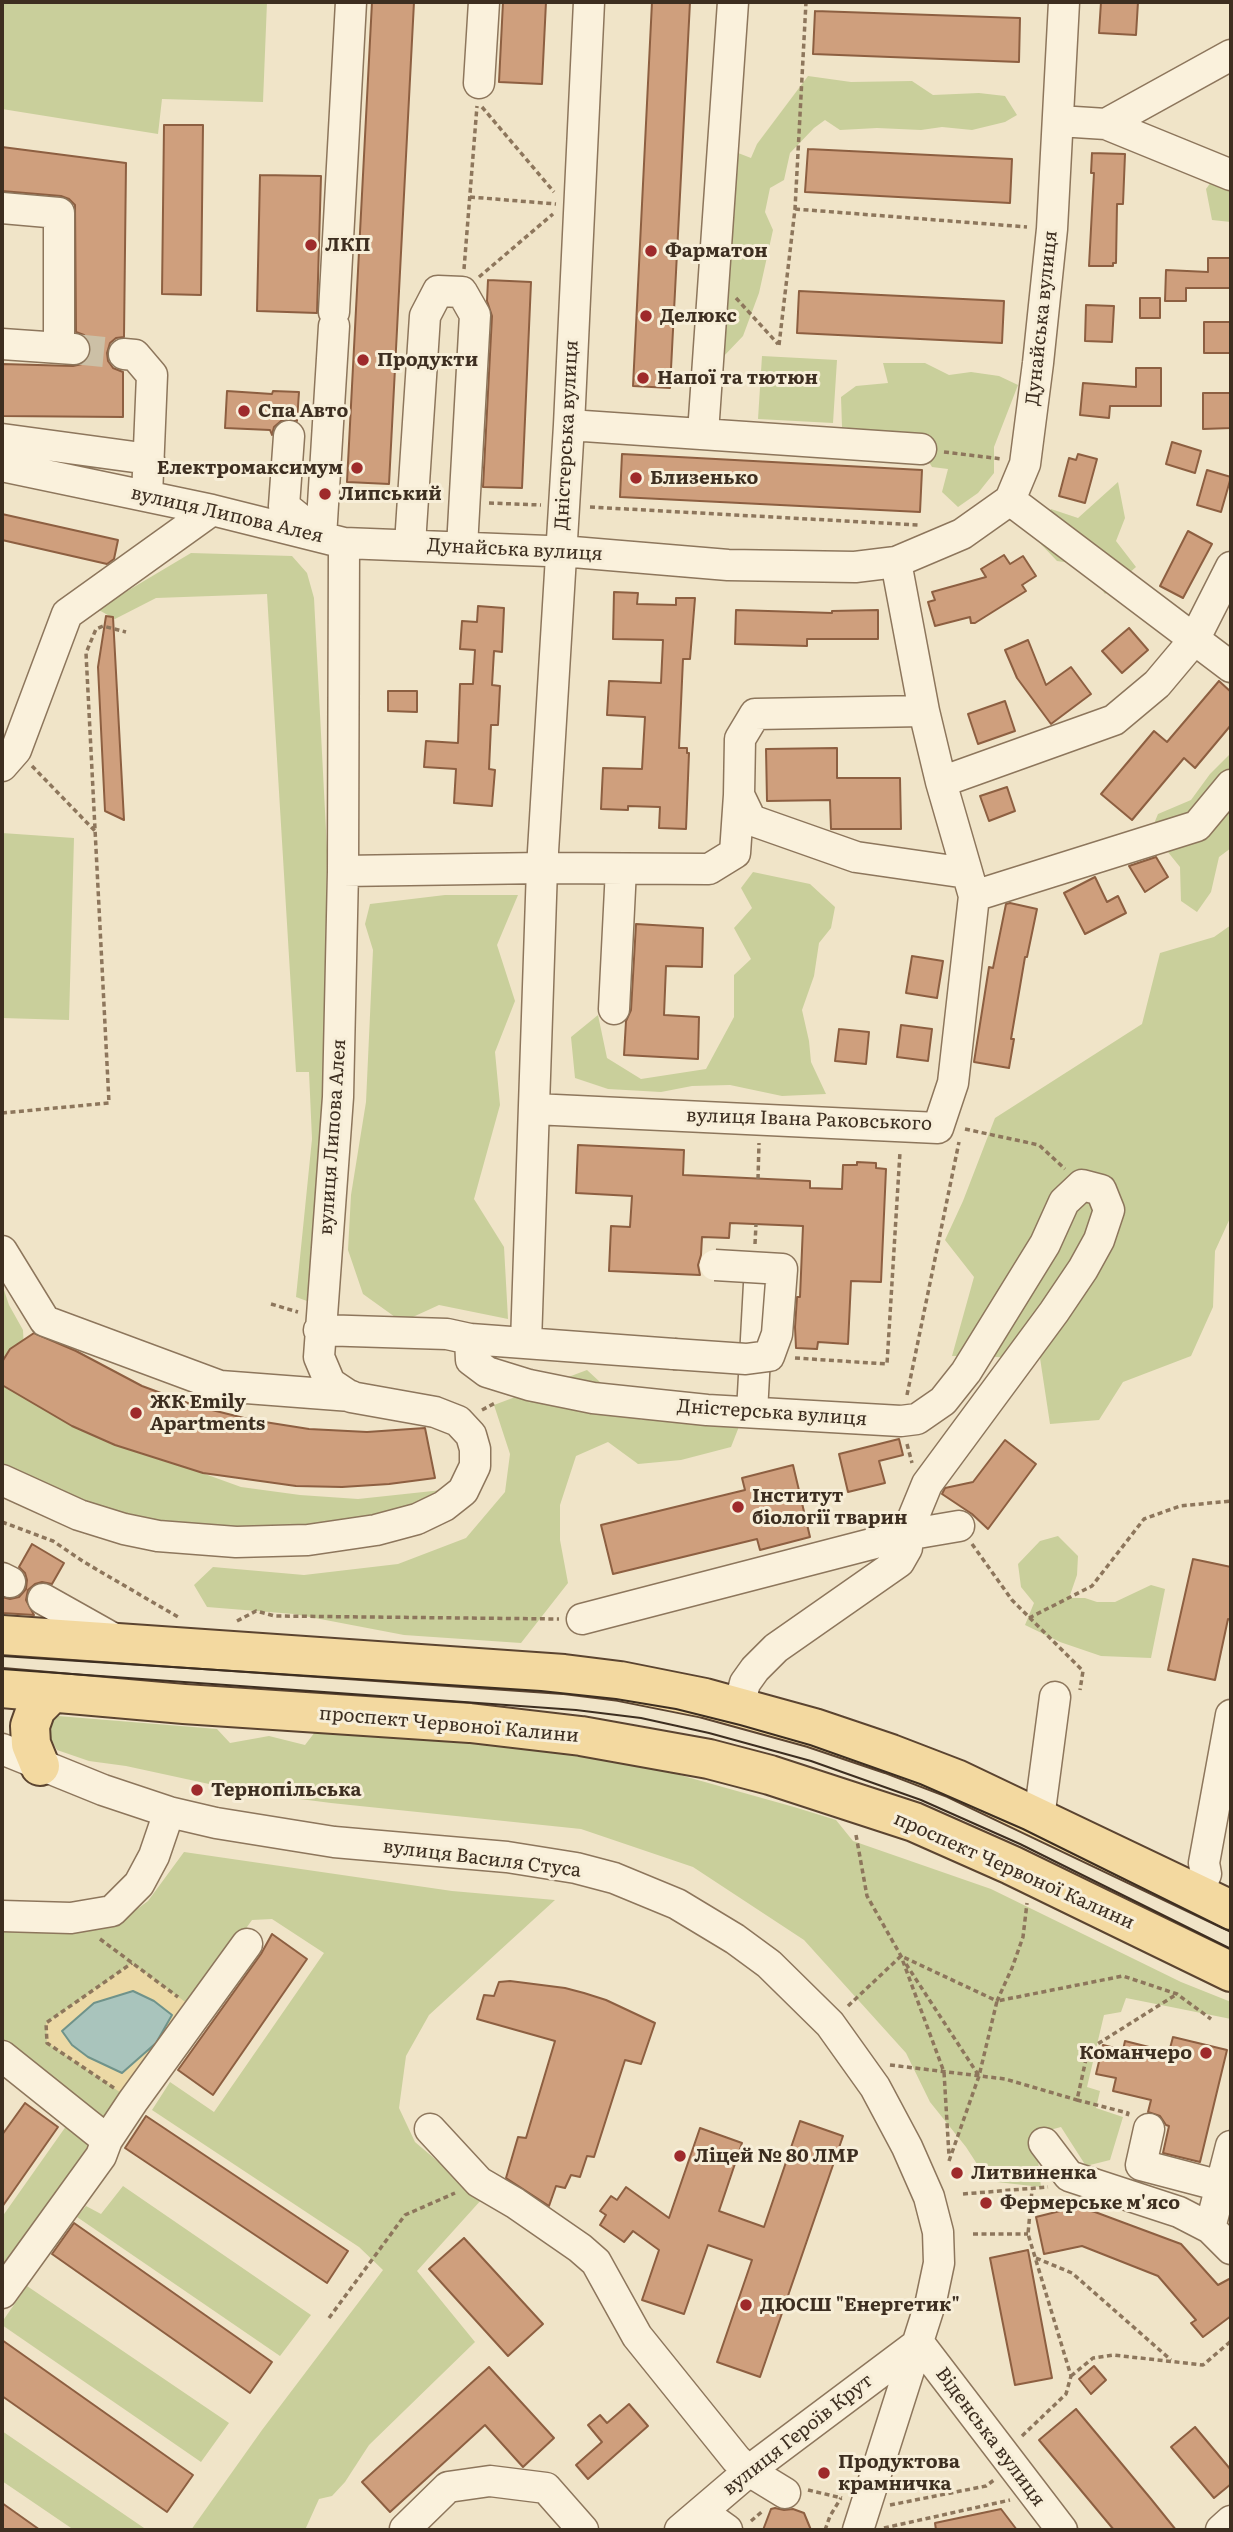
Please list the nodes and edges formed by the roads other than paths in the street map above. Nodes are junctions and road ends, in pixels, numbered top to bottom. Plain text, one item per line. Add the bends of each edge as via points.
1 (351, 2) edge
2 (484, 2) edge
3 (589, 2) edge
4 (733, 2) edge
5 (1064, 2) edge
6 (1231, 55) edge
7 (479, 83) dead end
8 (1059, 121) junction
9 (1106, 124) junction
10 (1231, 176) edge
11 (2, 208) edge
12 (2, 344) edge
13 (124, 354) tunnel mouth
14 (569, 425) junction
15 (703, 433) junction
16 (289, 436) dead end
17 (2, 439) edge
18 (921, 449) road end
19 (149, 459) junction
20 (2, 466) edge
21 (147, 496) junction
22 (1010, 500) junction
23 (212, 510) junction
24 (332, 540) junction
25 (410, 544) junction
26 (462, 547) junction
27 (560, 552) junction
28 (896, 562) junction
29 (1231, 567) edge
30 (1194, 640) junction
31 (1231, 667) edge
32 (924, 711) junction
33 (9, 758) edge
34 (941, 782) junction
35 (1231, 785) edge
36 (739, 795) junction
37 (542, 868) junction
38 (621, 869) junction
39 (343, 871) junction
40 (971, 884) junction
41 (614, 1009) dead end
42 (534, 1109) junction
43 (2, 1251) edge
44 (715, 1265) dead end
45 (760, 1284) dead end
46 (308, 1321) junction
47 (470, 1339) junction
48 (526, 1343) junction
49 (351, 1396) junction
50 (752, 1412) junction
51 (2, 1480) edge
52 (959, 1526) road end
53 (906, 1535) junction
54 (43, 1599) dead end
55 (582, 1619) road end
56 (183, 1634) junction
57 (2, 1635) edge
58 (122, 1644) junction
59 (2, 1688) edge
60 (52, 1693) junction
61 (1067, 1698) road end
62 (184, 1704) junction
63 (739, 1706) junction
64 (1231, 1715) edge
65 (2, 1749) edge
66 (40, 1766) junction
67 (169, 1812) junction
68 (1039, 1818) junction
69 (1221, 1901) edge
70 (2, 1916) edge
71 (247, 1944) dead end
72 (1231, 1972) edge
73 (2, 2056) edge
74 (1139, 2121) road end
75 (430, 2129) dead end
76 (107, 2140) junction
77 (1044, 2143) dead end
78 (1231, 2146) edge
79 (1222, 2186) junction
80 (1221, 2239) edge
81 (2, 2293) edge
82 (919, 2343) junction
83 (749, 2471) junction
84 (785, 2493) dead end
85 (691, 2521) edge
86 (1231, 2521) edge
87 (405, 2529) edge
88 (583, 2530) edge
89 (727, 2530) edge
90 (858, 2530) edge
91 (1062, 2530) edge
92 (1221, 2530) edge

1 - 24 street via 325,494
2 - 7 street
3 - 14 street, Дністерська вулиця
4 - 15 street
5 - 8 street, Дунайська вулиця
6 - 9 street
8 - 9 street
8 - 22 street, Дунайська вулиця via 1052,229 1025,464
9 - 10 street
11 - 12 street via 59,213 66,348
13 - 19 street via 135,355 152,375
14 - 15 street
14 - 27 street, Дністерська вулиця
15 - 18 street
16 - 24 street via 284,506
17 - 19 street
19 - 21 street
20 - 21 street, вулиця Липова Алея
21 - 23 street, вулиця Липова Алея
22 - 28 street, Дунайська вулиця via 962,534
22 - 30 street
23 - 24 street, вулиця Липова Алея
23 - 33 street via 67,614
24 - 25 street, Дунайська вулиця
24 - 39 street, вулиця Липова Алея
25 - 26 street, Дунайська вулиця
25 - 26 street via 425,316 438,292 462,292 475,315
26 - 27 street, Дунайська вулиця
27 - 28 street, Дунайська вулиця via 728,565 855,567
27 - 37 street, Дністерська вулиця
28 - 32 street
29 - 30 street
30 - 31 street
30 - 34 street via 1157,684 1115,720
32 - 34 street
32 - 36 street via 755,715 740,739
34 - 40 street, вулиця Івана Раковського
35 - 40 street via 1197,826
36 - 38 street via 735,853 709,869
36 - 40 street via 751,820 856,857
37 - 38 street
37 - 39 street
37 - 42 street, Дністерська вулиця
38 - 41 street
39 - 46 street, вулиця Липова Алея via 338,1097
40 - 42 street, вулиця Івана Раковського via 953,1083 938,1128
42 - 48 street, Дністерська вулиця
43 - 49 street via 45,1321 220,1386
44 - 48 street, bridge via 782,1269 777,1334 769,1356 746,1359
45 - 50 street
46 - 47 street
46 - 49 street, вулиця Липова Алея via 325,1374
47 - 48 street
47 - 50 street, Дністерська вулиця via 471,1360 487,1372 529,1385 593,1398
49 - 51 street, вулиця Липова Алея via 435,1412 458,1421 471,1435 475,1449 475,1466 463,1491 417,1519 376,1530 308,1540 236,1542 124,1529 79,1515
50 - 53 street, Дністерська вулиця via 904,1431 943,1401 966,1372 1045,1244 1064,1202 1082,1185 1101,1190 1109,1210 1099,1240 1054,1312 927,1484
52 - 53 street
53 - 55 street
53 - 63 street via 899,1562 776,1648 755,1668 744,1683
54 - 58 street
56 - 58 main road
56 - 62 main road
56 - 63 main road via 620,1681
57 - 58 main road
59 - 60 main road, проспект Червоної Калини
60 - 62 main road, проспект Червоної Калини
60 - 66 main road via 36,1709 30,1726
61 - 68 street
62 - 72 main road, проспект Червоної Калини via 470,1723 709,1759 914,1822
63 - 68 main road via 891,1754
64 - 69 street via 1204,1863
65 - 66 street, вулиця Василя Стуса
66 - 67 street, вулиця Василя Стуса
67 - 70 street via 139,1884 112,1911 71,1918
67 - 82 street, вулиця Василя Стуса via 263,1833 576,1868 642,1888 735,1939 769,1964 830,2024 875,2087 907,2147 929,2197 938,2232 939,2263
68 - 69 main road
71 - 76 street
73 - 76 street
74 - 79 street via 1141,2165
75 - 83 street via 479,2182 596,2262 637,2336
76 - 81 street via 102,2156
77 - 80 street via 1069,2176 1179,2212
78 - 79 street
79 - 80 street
82 - 83 street, вулиця Героїв Крут
82 - 90 street, вулиця Василя Стуса
82 - 91 street, Віденська вулиця
83 - 84 street
83 - 85 street, вулиця Героїв Крут
85 - 89 street
86 - 92 street
87 - 88 street via 448,2487 490,2481 546,2488

